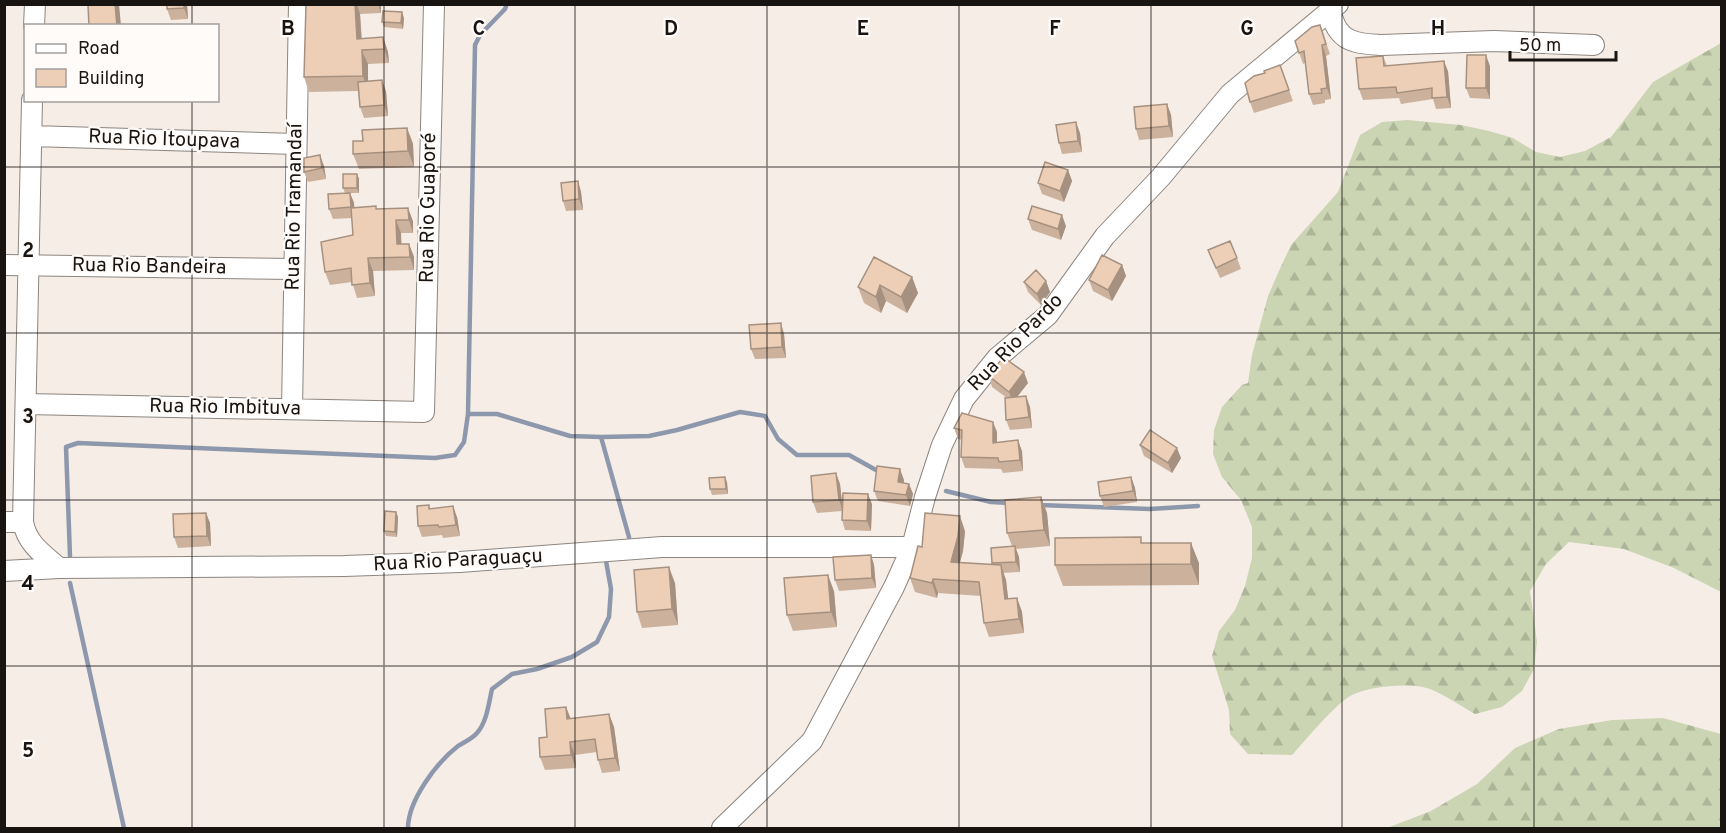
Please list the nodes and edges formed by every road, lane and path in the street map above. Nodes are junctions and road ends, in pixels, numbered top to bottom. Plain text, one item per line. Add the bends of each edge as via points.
1 (35, 4) edge
2 (299, 4) edge
3 (434, 4) edge
4 (1334, 9) edge
5 (34, 24) edge
6 (1594, 45) dead end
7 (33, 102) edge
8 (32, 135) junction
9 (296, 144) junction
10 (4, 265) edge
11 (29, 265) junction
12 (294, 269) junction
13 (26, 404) junction
14 (292, 409) junction
15 (424, 411) joint
16 (14, 522) edge
17 (912, 547) junction
18 (59, 567) junction
19 (4, 571) edge
20 (722, 828) edge

1 - 5 street
2 - 9 street, Rua Rio Tramandaí
3 - 15 street, Rua Rio Guaporé
4 - 6 street via 1339,32 1349,40 1365,44 1494,41
4 - 17 street, Rua Rio Pardo via 1230,94 1161,177 1105,236 1048,315 998,358 964,399 924,497
7 - 8 street
8 - 9 street, Rua Rio Itoupava
8 - 11 street
9 - 12 street, Rua Rio Tramandaí
10 - 11 street, Rua Rio Bandeira
11 - 12 street, Rua Rio Bandeira
11 - 13 street
12 - 14 street, Rua Rio Tramandaí
13 - 14 street, Rua Rio Imbituva
13 - 16 street
14 - 15 street, Rua Rio Imbituva
16 - 18 street
17 - 18 street, Rua Rio Paraguaçu via 662,548 344,566
17 - 20 street, Rua Rio Pardo via 812,741
18 - 19 street, Rua Rio Paraguaçu

